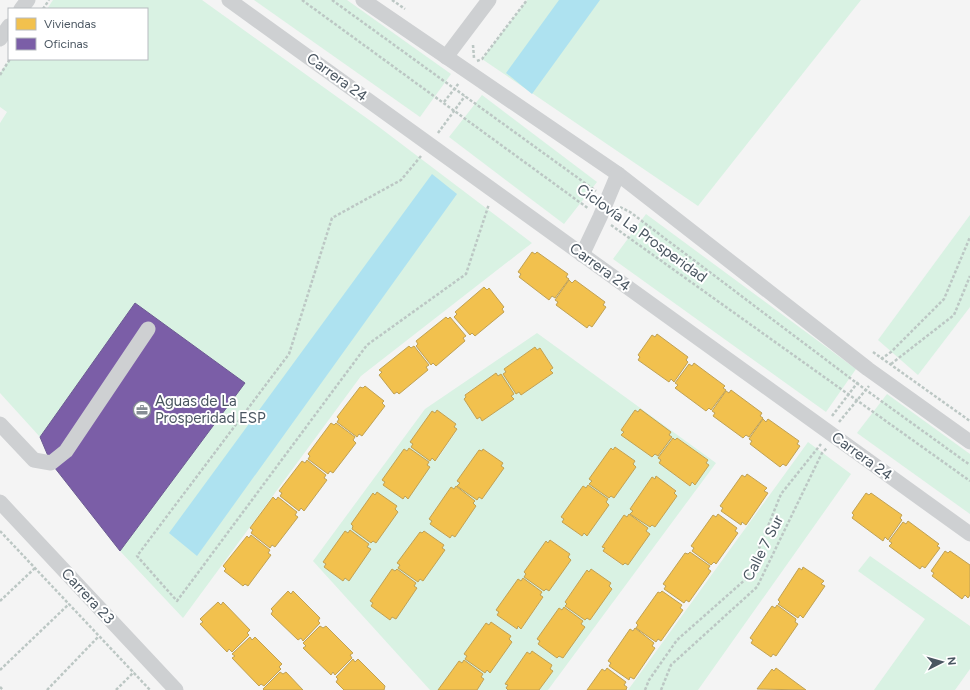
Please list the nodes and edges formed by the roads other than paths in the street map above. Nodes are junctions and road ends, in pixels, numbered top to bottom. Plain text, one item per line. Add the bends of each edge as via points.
1 (28, 0) edge
2 (229, 0) edge
3 (363, 0) edge
4 (488, 0) edge
5 (22, 8) edge
6 (8, 27) edge
7 (0, 39) edge
8 (446, 57) junction
9 (618, 174) junction
10 (582, 254) junction
11 (148, 329) dead end
12 (0, 424) edge
13 (970, 442) edge
14 (0, 502) edge
15 (970, 534) edge
16 (176, 690) edge

1 - 5 street
2 - 10 street, Carrera 24
3 - 8 street
4 - 8 street
6 - 7 street
8 - 9 street
9 - 10 street
9 - 13 street via 873,372
10 - 15 street, Carrera 24
11 - 12 street via 66,451 51,463 34,460
14 - 16 street, Carrera 23

